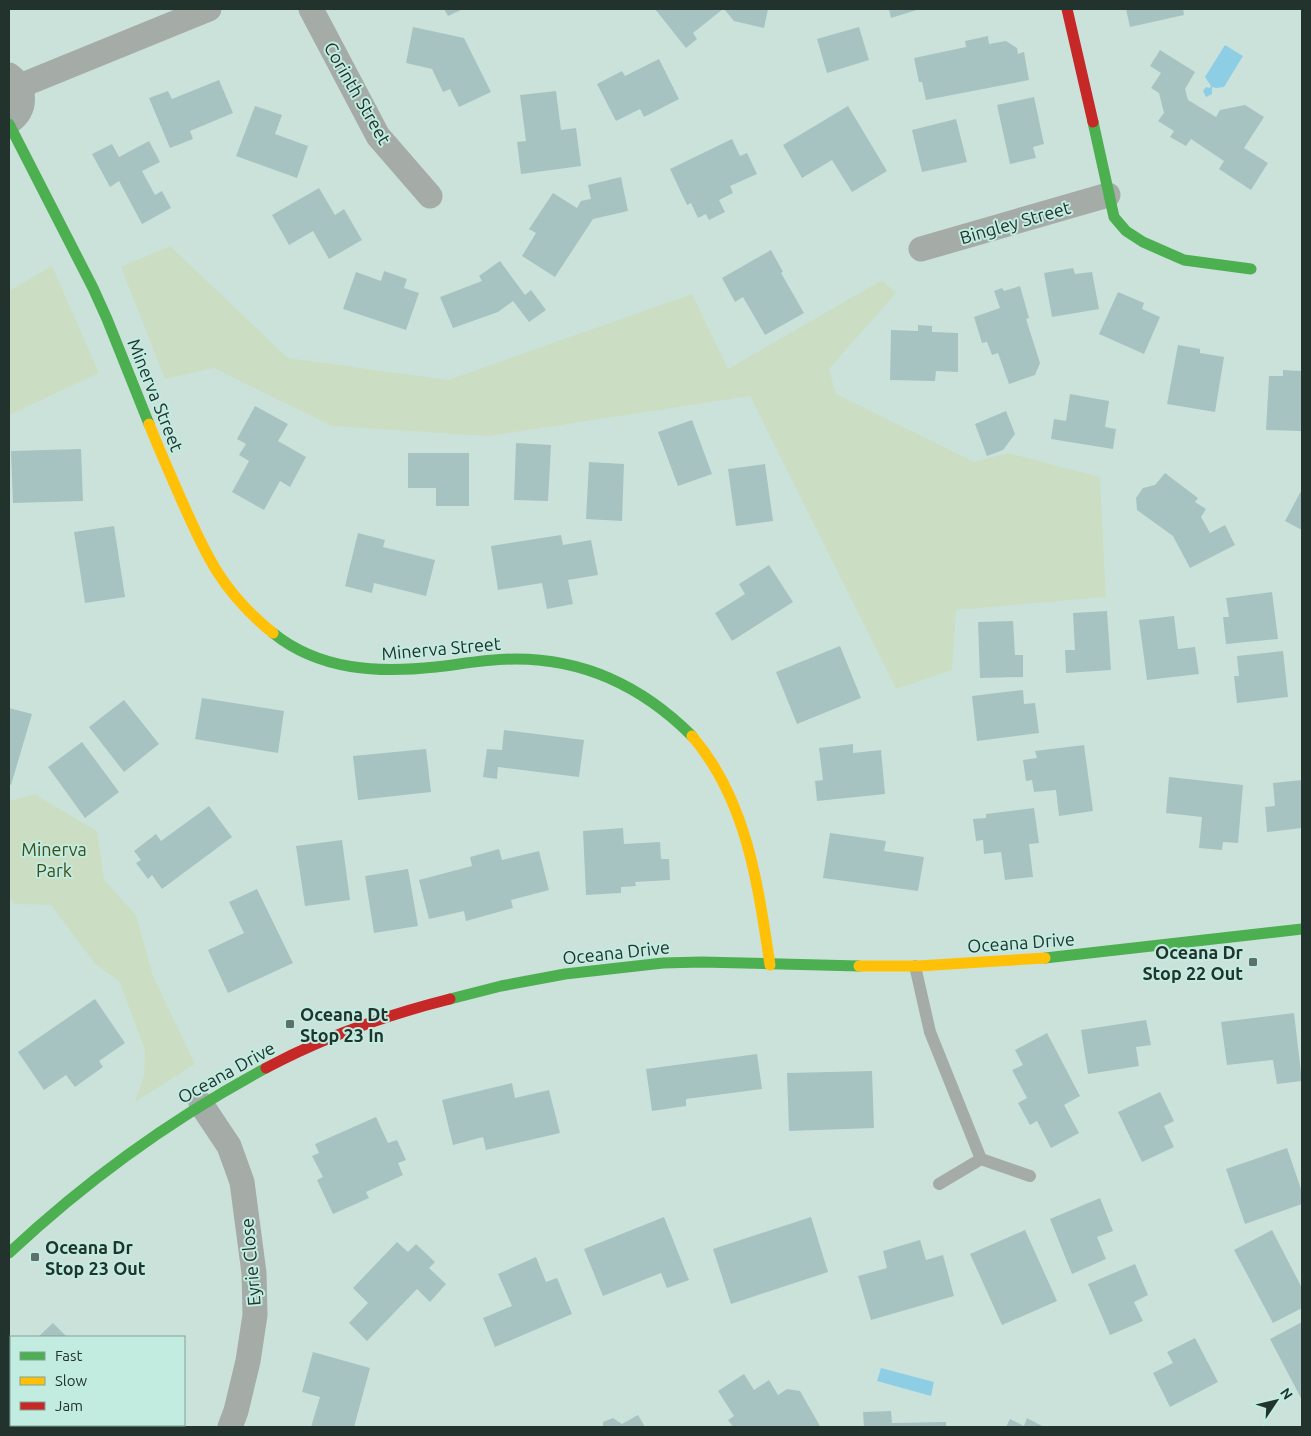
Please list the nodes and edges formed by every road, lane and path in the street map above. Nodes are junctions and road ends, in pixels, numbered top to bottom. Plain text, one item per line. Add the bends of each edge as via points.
1 (209, 9) edge
2 (311, 9) edge
3 (1066, 9) edge
4 (14, 81) edge
5 (9, 123) edge
6 (1108, 195) junction
7 (430, 196) dead end
8 (921, 249) dead end
9 (1251, 269) dead end
10 (1302, 929) edge
11 (770, 965) junction
12 (915, 966) junction
13 (201, 1104) junction
14 (981, 1159) junction
15 (1030, 1176) dead end
16 (939, 1184) dead end
17 (9, 1253) edge
18 (230, 1427) edge

1 - 4 street
2 - 7 street, Corinth Street via 378,136
3 - 6 street
4 - 5 street via 23,100 19,113
5 - 11 street, Minerva Street via 105,314 203,550 224,584 249,613 278,638 311,658 336,666 373,671 421,669 517,658 595,670 631,687 665,710 694,739 720,776 748,846 760,894
6 - 8 street, Bingley Street
6 - 9 street via 1114,217 1143,242 1184,260
10 - 12 street, Oceana Drive via 1091,954
11 - 12 street, Oceana Drive
11 - 13 street, Oceana Drive via 664,963 580,972 493,987 374,1021 318,1043 251,1075
12 - 14 lane via 930,1032
13 - 17 street, Oceana Drive via 102,1173 36,1226
13 - 18 street, Eyrie Close via 229,1146 242,1182 254,1273 255,1315 248,1361
14 - 15 lane
14 - 16 lane

